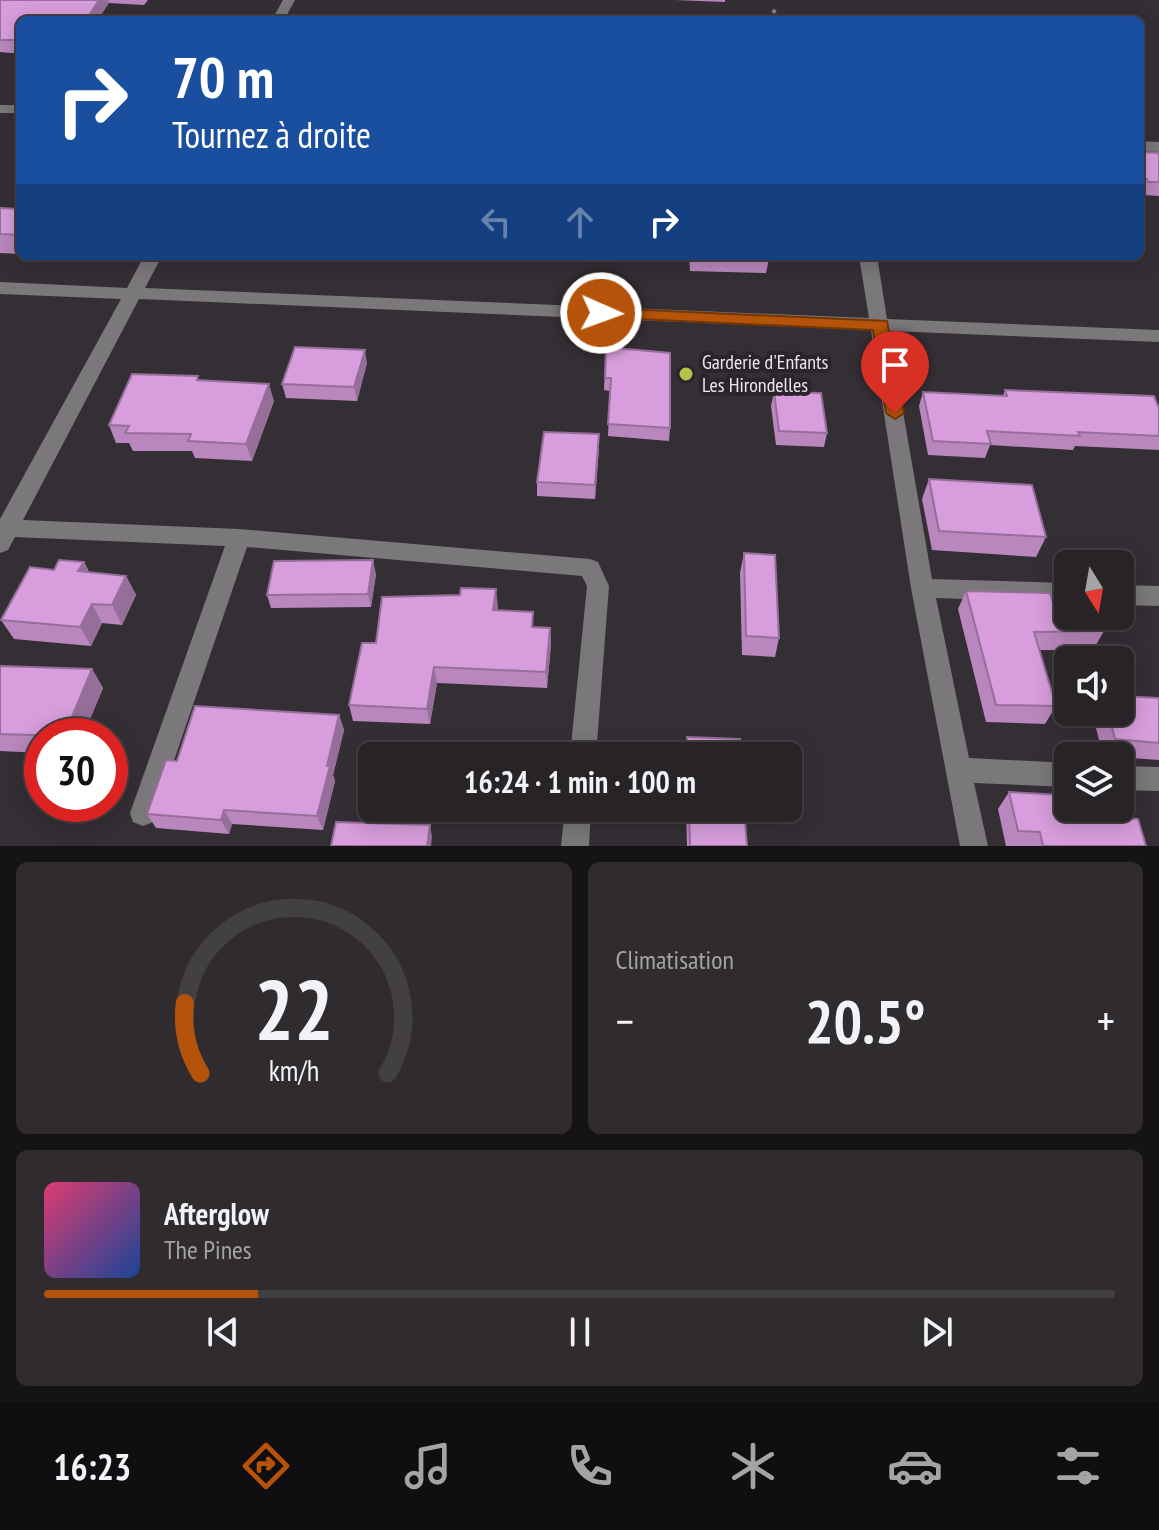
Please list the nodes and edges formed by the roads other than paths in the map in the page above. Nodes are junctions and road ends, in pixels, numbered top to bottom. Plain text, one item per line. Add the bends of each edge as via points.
1 (151, 260) edge
2 (869, 260) edge
3 (0, 288) edge
4 (134, 294) junction
5 (881, 325) junction
6 (1159, 336) edge
7 (3, 533) edge
8 (239, 538) junction
9 (922, 588) junction
10 (1054, 593) edge
11 (1134, 595) edge
12 (1159, 596) edge
13 (584, 742) edge
14 (960, 770) junction
15 (1054, 774) edge
16 (1134, 778) edge
17 (1159, 779) edge
18 (143, 813) dead end
19 (577, 822) edge
20 (575, 846) edge
21 (974, 846) edge

1 - 4 street
2 - 5 street
3 - 4 street
4 - 5 street
4 - 7 street
5 - 6 street
5 - 9 street
7 - 8 street
8 - 13 street via 590,568 598,586
8 - 18 street
9 - 10 street
9 - 14 street
11 - 12 street
14 - 15 street
14 - 21 street
16 - 17 street
19 - 20 street

